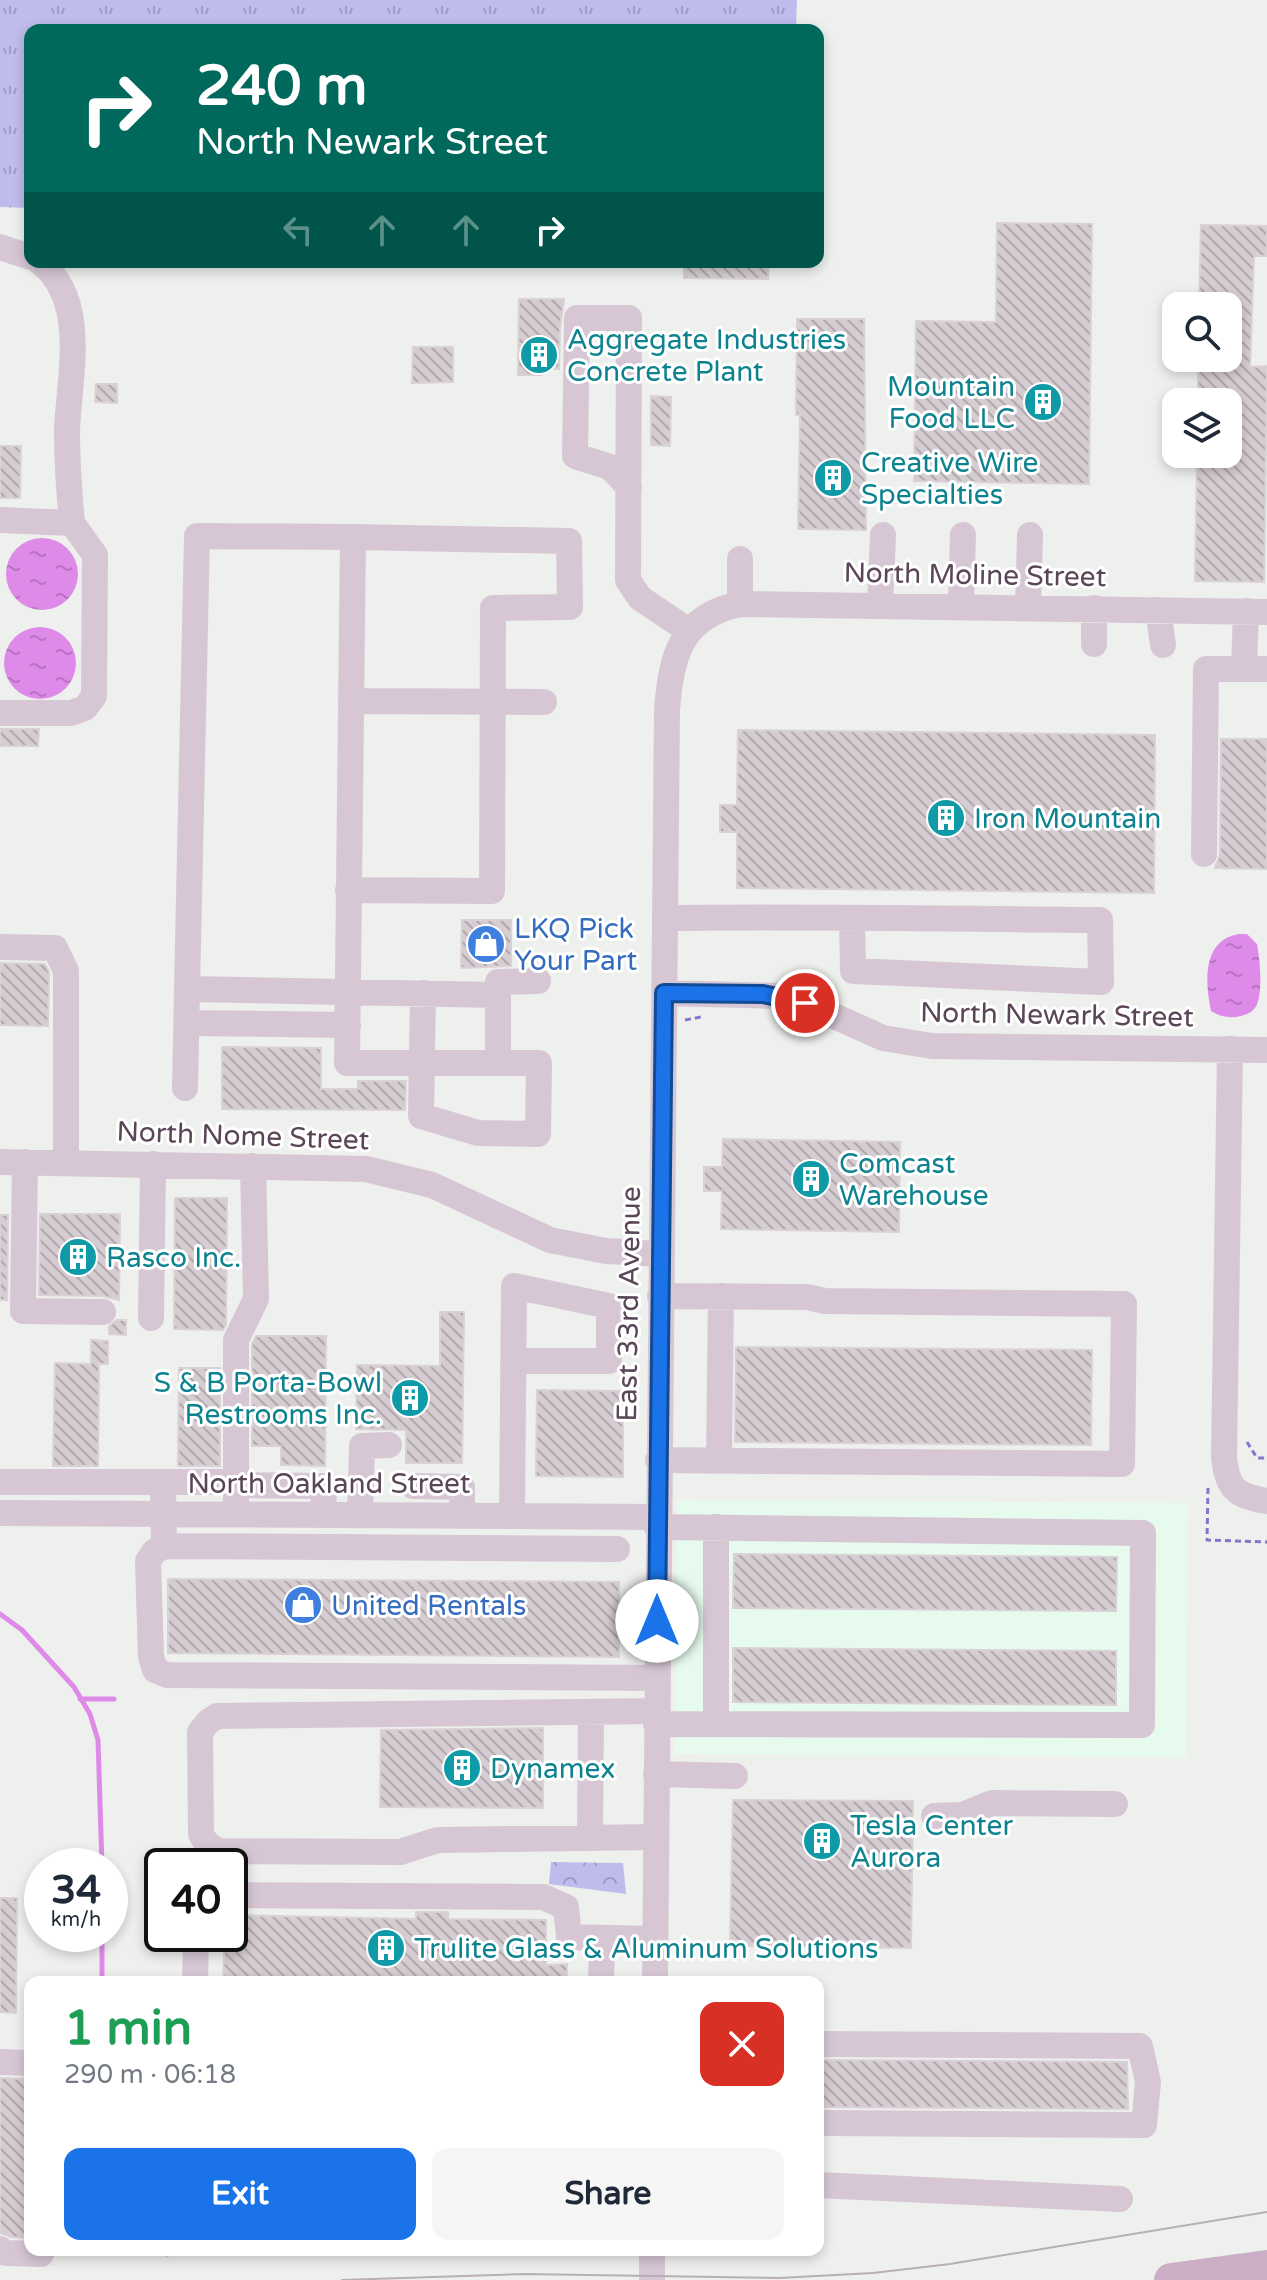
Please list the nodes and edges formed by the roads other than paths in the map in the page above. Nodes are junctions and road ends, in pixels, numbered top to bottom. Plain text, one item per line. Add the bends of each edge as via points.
1 (0, 247) edge
2 (24, 255) edge
3 (48, 268) edge
4 (629, 487) junction
5 (0, 520) edge
6 (72, 523) junction
7 (883, 535) dead end
8 (963, 535) dead end
9 (1030, 535) dead end
10 (353, 537) junction
11 (740, 559) dead end
12 (740, 604) junction
13 (880, 605) junction
14 (961, 606) junction
15 (1028, 607) junction
16 (1094, 608) junction
17 (1158, 610) junction
18 (1256, 612) edge
19 (689, 631) junction
20 (1094, 644) dead end
21 (1163, 645) dead end
22 (1256, 669) edge
23 (351, 701) junction
24 (544, 702) dead end
25 (493, 703) junction
26 (0, 713) edge
27 (1204, 854) dead end
28 (348, 890) junction
29 (665, 918) junction
30 (852, 918) junction
31 (0, 947) edge
32 (538, 981) dead end
33 (187, 989) junction
34 (348, 992) junction
35 (423, 993) junction
36 (664, 993) junction
37 (498, 995) junction
38 (187, 1023) junction
39 (348, 1025) junction
40 (1230, 1049) junction
41 (1267, 1050) edge
42 (498, 1063) junction
43 (422, 1064) junction
44 (185, 1088) dead end
45 (13, 1162) edge
46 (66, 1163) junction
47 (153, 1164) junction
48 (253, 1166) junction
49 (660, 1254) junction
50 (660, 1296) junction
51 (721, 1296) junction
52 (103, 1312) dead end
53 (151, 1318) dead end
54 (513, 1361) dead end
55 (389, 1445) dead end
56 (658, 1460) junction
57 (719, 1460) junction
58 (0, 1482) edge
59 (163, 1483) junction
60 (229, 1484) junction
61 (413, 1486) dead end
62 (1267, 1501) edge
63 (0, 1513) edge
64 (164, 1514) junction
65 (229, 1514) junction
66 (340, 1515) junction
67 (456, 1515) junction
68 (512, 1516) junction
69 (567, 1516) junction
70 (658, 1522) junction
71 (716, 1527) junction
72 (164, 1546) junction
73 (222, 1547) junction
74 (336, 1547) junction
75 (450, 1548) junction
76 (566, 1549) junction
77 (617, 1549) dead end
78 (657, 1678) junction
79 (591, 1713) junction
80 (656, 1717) junction
81 (716, 1724) junction
82 (656, 1774) junction
83 (735, 1776) dead end
84 (1115, 1804) dead end
85 (934, 1816) dead end
86 (590, 1837) junction
87 (656, 1837) junction
88 (248, 1895) edge
89 (602, 1939) junction
90 (655, 1939) junction
91 (196, 1952) edge
92 (195, 1976) edge
93 (601, 1976) edge
94 (655, 1976) edge
95 (824, 2044) edge
96 (0, 2062) edge
97 (24, 2063) edge
98 (824, 2123) edge
99 (824, 2185) edge
100 (1120, 2199) dead end
101 (0, 2249) edge
102 (24, 2254) edge
103 (652, 2256) edge
104 (1267, 2267) edge
105 (652, 2280) edge
106 (1171, 2280) edge

1 - 2 street
3 - 6 street via 65,299 73,340 67,430
4 - 4 street via 629,318 577,318 575,456 610,467
4 - 19 street via 628,580 640,598
5 - 6 street
6 - 26 street via 95,555 94,696 85,708 71,713
7 - 13 street
8 - 14 street
9 - 15 street
10 - 23 street
10 - 25 street via 569,541 570,607 493,608
10 - 33 street via 197,536
11 - 12 street
12 - 13 street, North Moline Street
12 - 19 street, North Moline Street via 708,614
13 - 14 street, North Moline Street
14 - 15 street, North Moline Street
15 - 16 street, North Moline Street
16 - 17 street, North Moline Street
16 - 20 street
17 - 18 street, North Moline Street
17 - 21 street
18 - 22 street
19 - 29 street, East 33rd Avenue via 676,654 668,691
22 - 27 street via 1206,669
23 - 25 street
23 - 28 street
24 - 25 street
25 - 28 street via 492,891
28 - 34 street
29 - 30 street
29 - 36 street, East 33rd Avenue
30 - 30 street via 1100,920 1101,982 853,971
31 - 46 street via 55,948 66,971
32 - 37 street via 498,982
33 - 34 street
33 - 38 street
34 - 35 street
34 - 39 street
35 - 37 street
35 - 43 street
36 - 40 street, North Newark Street via 787,997 883,1038 932,1046
36 - 49 street, East 33rd Avenue
37 - 42 street
38 - 39 street
38 - 44 street
39 - 43 street via 347,1063
40 - 41 street, North Newark Street
40 - 62 street via 1224,1457 1232,1487
42 - 43 street
42 - 43 street via 539,1063 538,1134 478,1133 421,1116
45 - 46 street, North Nome Street
45 - 52 street via 23,1311
46 - 47 street, North Nome Street
47 - 48 street, North Nome Street
47 - 53 street
48 - 49 street, North Nome Street via 389,1173 432,1185 550,1240
48 - 60 street via 256,1299 236,1340
49 - 50 street, East 33rd Avenue
50 - 51 street
50 - 56 street, East 33rd Avenue
51 - 57 street
51 - 57 street via 1124,1304 1122,1464
54 - 68 street
55 - 66 street via 362,1446
56 - 57 street
56 - 70 street, East 33rd Avenue
58 - 59 street
59 - 60 street
59 - 64 street
60 - 65 street
60 - 66 street via 324,1486
61 - 67 street via 462,1487
63 - 64 street, North Oakland Street
64 - 65 street, North Oakland Street
64 - 72 street
65 - 66 street, North Oakland Street
65 - 73 street
66 - 67 street, North Oakland Street
66 - 74 street
67 - 68 street, North Oakland Street
67 - 75 street
68 - 69 street, North Oakland Street
69 - 70 street, North Oakland Street
69 - 76 street
70 - 71 street, North Oakland Street
70 - 78 street, East 33rd Avenue
71 - 81 street
71 - 81 street, North Oakland Street via 1143,1533 1142,1725
72 - 73 street
72 - 78 street via 148,1561 151,1657 155,1670 167,1675
73 - 74 street
74 - 75 street
75 - 76 street
76 - 77 street
78 - 80 street, East 33rd Avenue
79 - 80 street
79 - 86 street
79 - 86 street via 217,1716 200,1732 201,1834 218,1851 400,1852 438,1840
80 - 81 street
80 - 82 street, East 33rd Avenue
82 - 83 street
82 - 87 street, East 33rd Avenue
84 - 85 street via 992,1803 962,1815
86 - 87 street
87 - 90 street, East 33rd Avenue
88 - 89 street via 543,1897 566,1907 569,1937
89 - 90 street
89 - 93 street
90 - 94 street, East 33rd Avenue
91 - 92 street
95 - 98 street via 1140,2046 1148,2082 1144,2125
96 - 97 street
99 - 100 street
101 - 102 street
103 - 105 street
104 - 106 main road

